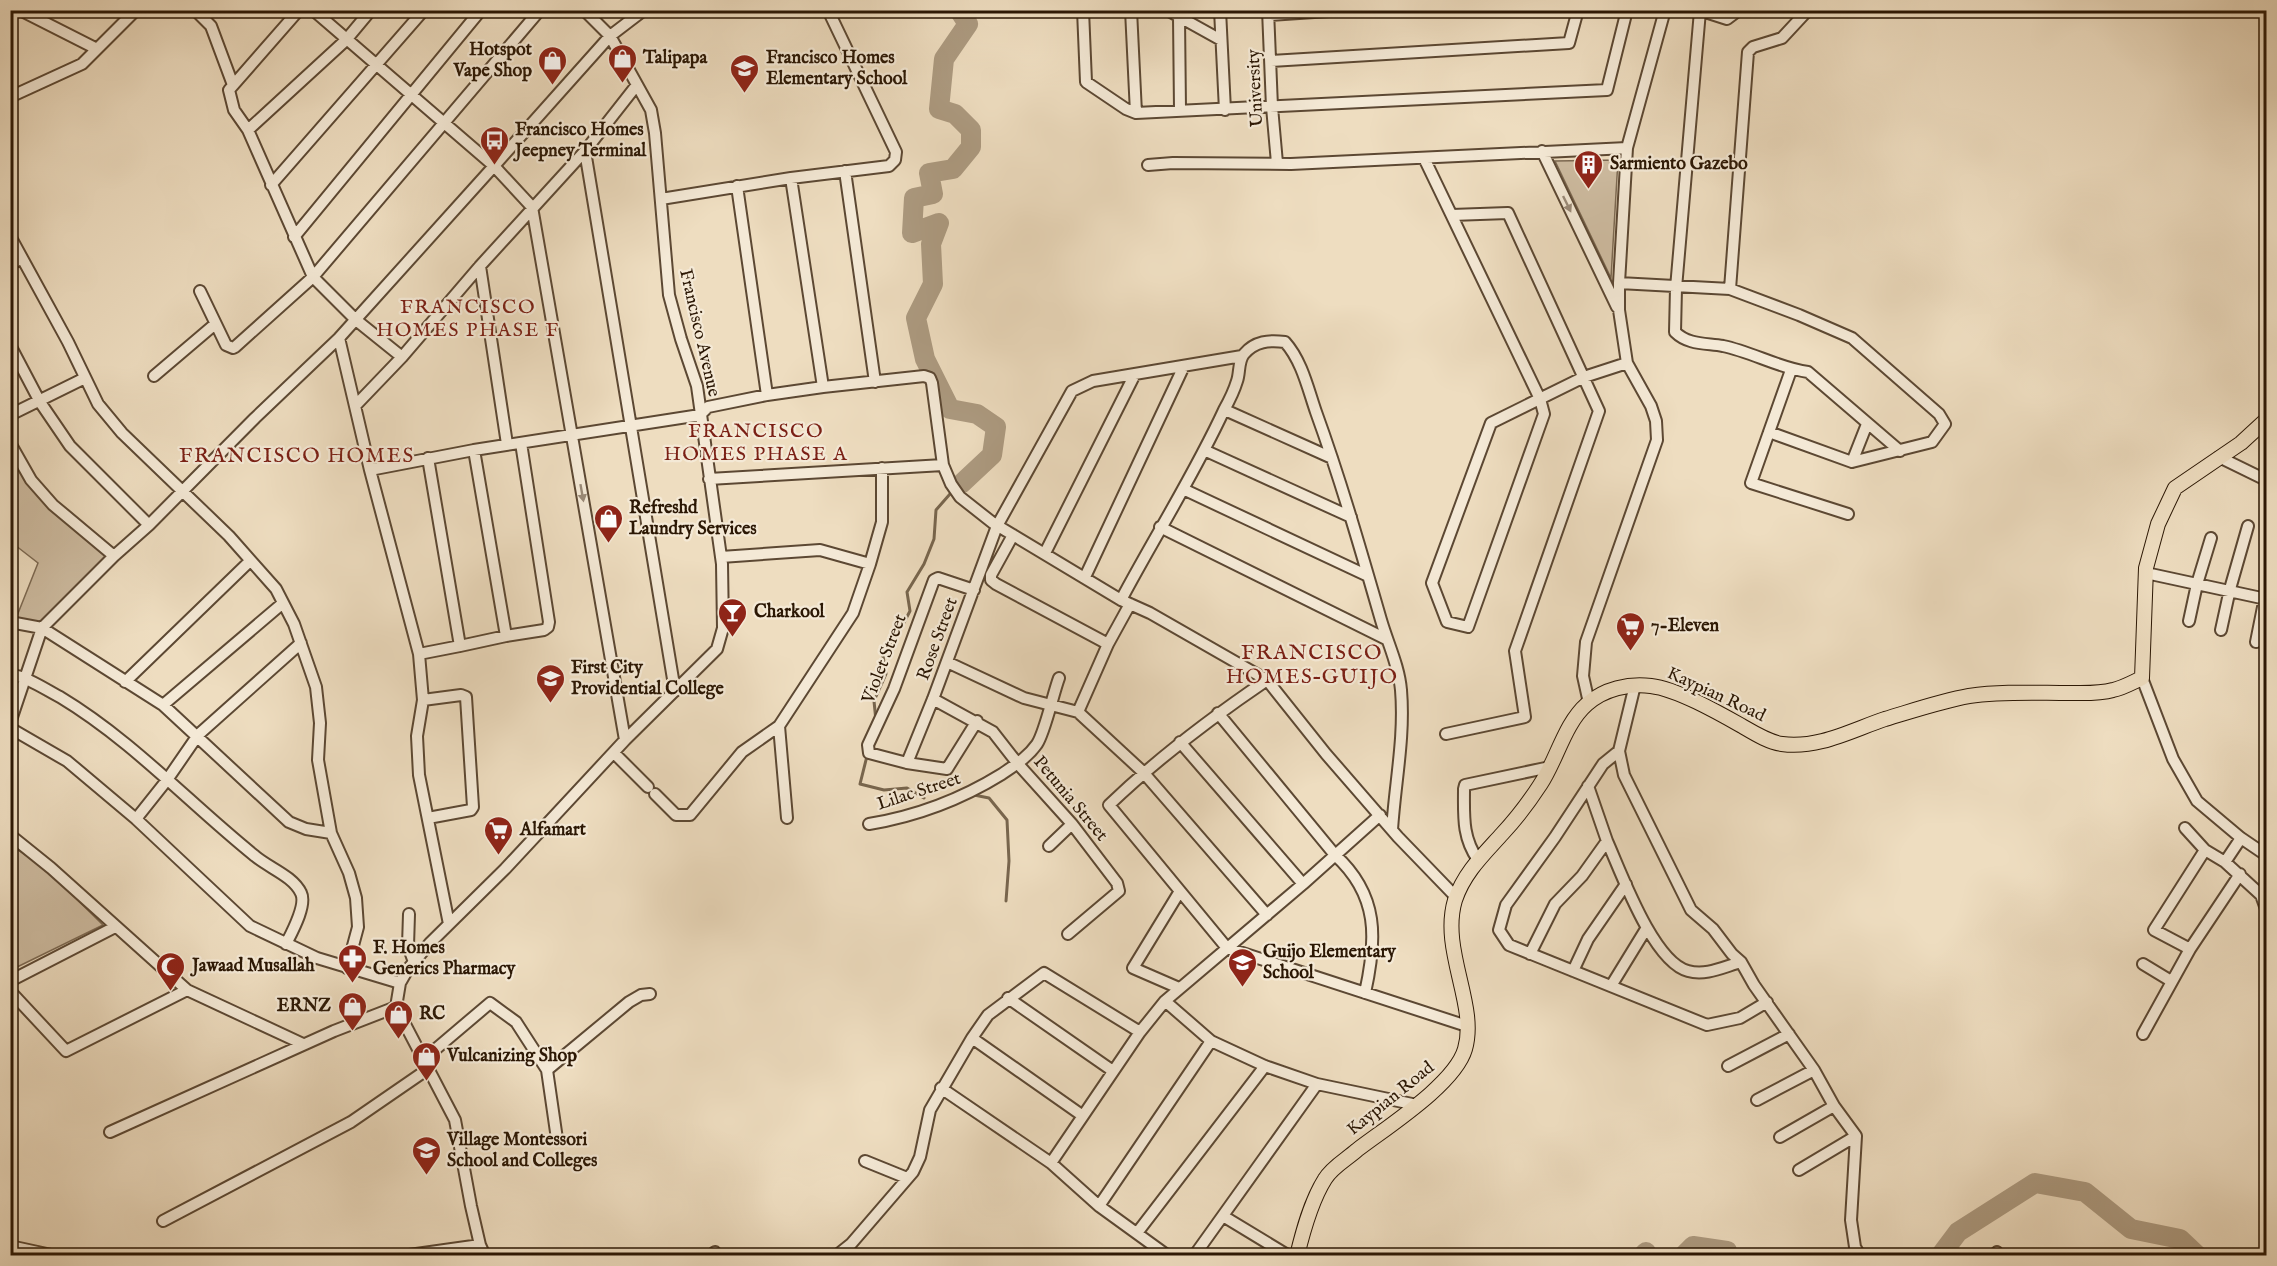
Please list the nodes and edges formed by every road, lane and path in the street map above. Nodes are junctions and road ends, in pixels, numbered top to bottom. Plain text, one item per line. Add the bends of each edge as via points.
1 (20, 10) edge
2 (136, 10) edge
3 (195, 10) edge
4 (299, 10) edge
5 (313, 10) edge
6 (371, 10) edge
7 (424, 10) edge
8 (481, 10) edge
9 (540, 10) edge
10 (584, 10) edge
11 (644, 10) edge
12 (828, 10) edge
13 (1083, 10) edge
14 (1131, 10) edge
15 (1167, 10) edge
16 (1220, 10) edge
17 (1344, 10) edge
18 (1578, 10) edge
19 (1627, 10) edge
20 (1665, 10) edge
21 (1738, 10) edge
22 (1808, 10) edge
23 (1700, 11) edge
24 (1268, 13) edge
25 (1179, 18) junction
26 (610, 36) junction
27 (346, 40) junction
28 (1221, 40) junction
29 (98, 49) junction
30 (1270, 61) junction
31 (377, 65) junction
32 (233, 85) junction
33 (636, 86) junction
34 (412, 96) junction
35 (10, 97) edge
36 (1272, 107) junction
37 (1180, 109) junction
38 (1225, 110) junction
39 (1136, 112) junction
40 (445, 123) junction
41 (248, 130) junction
42 (1627, 148) junction
43 (585, 151) junction
44 (1542, 151) junction
45 (1424, 158) junction
46 (1277, 163) junction
47 (1148, 165) dead end
48 (494, 166) junction
49 (845, 171) junction
50 (791, 178) junction
51 (271, 184) junction
52 (737, 186) junction
53 (661, 199) junction
54 (532, 207) junction
55 (1452, 216) junction
56 (10, 236) edge
57 (294, 237) junction
58 (22, 258) junction
59 (10, 265) edge
60 (480, 266) junction
61 (313, 277) junction
62 (1619, 283) junction
63 (1676, 288) junction
64 (1730, 289) junction
65 (200, 291) dead end
66 (1619, 310) junction
67 (356, 320) junction
68 (214, 324) junction
69 (339, 338) junction
70 (10, 345) edge
71 (1242, 356) junction
72 (402, 357) junction
73 (1628, 363) junction
74 (1184, 366) junction
75 (1791, 370) junction
76 (1136, 374) junction
77 (154, 376) dead end
78 (1584, 377) junction
79 (85, 378) junction
80 (875, 382) junction
81 (823, 387) junction
82 (767, 395) junction
83 (1540, 399) junction
84 (40, 402) junction
85 (355, 406) junction
86 (1225, 410) junction
87 (10, 415) edge
88 (700, 415) junction
89 (2266, 420) edge
90 (1867, 424) junction
91 (631, 425) junction
92 (1769, 432) junction
93 (572, 435) junction
94 (10, 443) edge
95 (521, 443) junction
96 (507, 444) junction
97 (474, 450) junction
98 (1204, 450) junction
99 (1900, 451) junction
100 (2219, 457) junction
101 (428, 458) junction
102 (1332, 458) junction
103 (1852, 462) junction
104 (943, 465) junction
105 (882, 468) junction
106 (370, 470) junction
107 (709, 479) junction
108 (2266, 480) edge
109 (1183, 489) junction
110 (182, 490) junction
111 (1848, 514) dead end
112 (1351, 517) junction
113 (149, 525) junction
114 (997, 526) junction
115 (2248, 526) dead end
116 (1160, 527) junction
117 (1013, 536) junction
118 (2211, 538) dead end
119 (1045, 553) junction
120 (114, 556) junction
121 (721, 557) junction
122 (250, 561) junction
123 (870, 564) junction
124 (2146, 573) junction
125 (1368, 576) junction
126 (1085, 577) junction
127 (2197, 584) junction
128 (2229, 589) junction
129 (974, 590) junction
130 (2266, 596) edge
131 (1125, 602) junction
132 (283, 603) junction
133 (2190, 621) dead end
134 (10, 622) edge
135 (42, 628) junction
136 (2221, 630) dead end
137 (506, 636) junction
138 (1386, 639) junction
139 (2256, 642) dead end
140 (302, 643) junction
141 (1108, 644) junction
142 (460, 646) junction
143 (419, 654) junction
144 (947, 662) junction
145 (10, 674) edge
146 (26, 677) junction
147 (1059, 678) dead end
148 (2142, 678) junction
149 (1267, 680) junction
150 (125, 682) junction
151 (1635, 685) junction
152 (675, 691) junction
153 (933, 699) junction
154 (423, 700) junction
155 (1589, 703) junction
156 (163, 705) junction
157 (1049, 705) junction
158 (1078, 712) junction
159 (1218, 712) junction
160 (977, 722) junction
161 (10, 725) edge
162 (779, 726) junction
163 (1446, 734) dead end
164 (198, 735) junction
165 (625, 740) junction
166 (1180, 742) junction
167 (1619, 750) junction
168 (614, 753) junction
169 (906, 763) junction
170 (1018, 764) junction
171 (1550, 767) junction
172 (1143, 772) junction
173 (167, 780) junction
174 (1588, 786) junction
175 (1380, 815) junction
176 (428, 818) junction
177 (787, 818) dead end
178 (136, 819) junction
179 (869, 824) dead end
180 (1072, 824) junction
181 (2185, 828) dead end
182 (1392, 830) junction
183 (331, 833) junction
184 (10, 835) edge
185 (2241, 838) junction
186 (1607, 840) junction
187 (1049, 846) dead end
188 (2205, 850) junction
189 (1335, 855) junction
190 (2266, 855) edge
191 (1478, 860) junction
192 (2225, 862) junction
193 (2240, 874) junction
194 (1304, 884) junction
195 (1626, 884) junction
196 (1180, 891) junction
197 (1456, 897) junction
198 (2266, 909) edge
199 (409, 914) dead end
200 (1267, 915) junction
201 (449, 924) junction
202 (115, 927) junction
203 (1646, 929) junction
204 (1068, 934) dead end
205 (286, 944) junction
206 (1227, 948) junction
207 (2190, 949) junction
208 (1530, 954) junction
209 (414, 962) junction
210 (1741, 962) junction
211 (2143, 964) dead end
212 (348, 968) junction
213 (1574, 971) junction
214 (10, 981) edge
215 (2171, 981) junction
216 (400, 983) junction
217 (1611, 986) junction
218 (1179, 988) junction
219 (187, 990) junction
220 (10, 991) edge
221 (1365, 993) junction
222 (650, 994) dead end
223 (1008, 998) junction
224 (1165, 1001) junction
225 (1767, 1002) junction
226 (396, 1007) junction
227 (1467, 1026) junction
228 (1140, 1032) junction
229 (1789, 1034) junction
230 (2143, 1034) dead end
231 (972, 1038) junction
232 (1211, 1041) junction
233 (303, 1044) junction
234 (426, 1064) junction
235 (1265, 1066) junction
236 (1728, 1066) dead end
237 (547, 1070) junction
238 (1814, 1070) junction
239 (1113, 1071) junction
240 (1317, 1084) junction
241 (941, 1088) junction
242 (1757, 1100) dead end
243 (1417, 1105) junction
244 (1834, 1106) junction
245 (1083, 1116) junction
246 (110, 1132) dead end
247 (1856, 1136) junction
248 (1780, 1137) dead end
249 (557, 1139) dead end
250 (865, 1161) dead end
251 (1051, 1162) junction
252 (1799, 1170) dead end
253 (907, 1178) junction
254 (1099, 1206) junction
255 (1223, 1216) junction
256 (163, 1221) dead end
257 (1137, 1233) junction
258 (10, 1246) edge
259 (482, 1250) edge
260 (37, 1254) edge
261 (56, 1256) edge
262 (402, 1256) edge
263 (836, 1256) edge
264 (1168, 1256) edge
265 (1194, 1256) edge
266 (1290, 1256) edge
267 (1297, 1256) edge
268 (1860, 1256) edge

1 - 29 street
2 - 29 street
3 - 32 street via 211,26
4 - 32 street
5 - 27 street
6 - 27 street
7 - 31 street
8 - 34 street
9 - 40 street
10 - 26 street, Francisco Avenue
11 - 26 street
12 - 49 street via 896,152 896,160 889,166
13 - 39 street via 1086,82
14 - 39 street
15 - 25 street
16 - 28 street
17 - 24 street
18 - 30 street via 1569,43
19 - 36 street via 1607,90
20 - 42 street
21 - 23 street via 1727,19
22 - 64 street via 1782,38 1748,52
23 - 63 street
24 - 30 street, University
25 - 28 street
25 - 37 street
26 - 33 street, Francisco Avenue
26 - 48 street
27 - 31 street
27 - 41 street
28 - 38 street
29 - 35 street via 82,64
30 - 36 street, University
31 - 34 street
31 - 51 street
32 - 41 street via 229,90 234,110
33 - 43 street
33 - 53 street, Francisco Avenue via 651,110
34 - 40 street
34 - 57 street
36 - 38 street
36 - 46 street, University
37 - 38 street
37 - 39 street
40 - 48 street
40 - 61 street
41 - 51 street
42 - 44 street
42 - 62 street
43 - 54 street
43 - 91 street
44 - 45 street
44 -> 66 street
45 - 46 street
45 - 55 street
46 - 47 street
48 - 54 street
48 - 67 street
49 - 50 street
49 - 80 street
50 - 52 street
50 - 81 street
51 - 57 street
52 - 53 street
52 - 82 street
53 - 88 street, Francisco Avenue via 669,295 697,386
54 - 60 street
54 - 93 street
55 - 78 street via 1508,213
55 - 83 street
56 - 58 street
57 - 61 street
58 - 59 street
58 - 79 street
60 - 72 street
60 - 96 street
61 - 67 street
61 - 68 street via 233,348 226,345
62 - 63 street
62 - 66 street
63 - 64 street
63 - 75 street via 1675,332 1683,340 1725,346
64 - 99 street via 1852,338 1939,414 1945,424 1932,442
65 - 68 street
66 - 73 street
67 - 69 street
67 - 72 street
68 - 77 street
69 - 85 street
69 - 110 street
70 - 84 street
71 - 74 street, Rose Street
71 - 86 street
71 - 102 street via 1255,344 1271,340 1285,342 1292,349
72 - 85 street
73 - 78 street
73 - 155 street via 1651,406 1657,440 1586,642 1583,676
74 - 76 street, Rose Street
74 - 126 street
75 - 90 street via 1808,372
75 - 92 street
76 - 114 street, Rose Street via 1093,381 1072,392
76 - 119 street
78 - 83 street
78 - 163 street via 1599,411 1515,651 1525,717
79 - 84 street
79 - 110 street via 98,404 122,433
80 - 81 street
80 - 104 street via 930,378
81 - 82 street
82 - 88 street via 708,407
83 - 83 street via 1544,414 1467,627 1447,622 1432,583 1491,423
84 - 87 street
84 - 113 street via 70,446
85 - 106 street
86 - 98 street
86 - 102 street
88 - 91 street
88 - 107 street, Francisco Avenue
89 - 100 main road
90 - 99 street
90 - 103 street
91 - 93 street
91 - 152 street
92 - 103 street
92 - 111 street via 1751,483
93 - 95 street
93 -> 165 street
94 - 120 street via 31,480 53,505
95 - 96 street
95 - 137 street via 549,622 544,630
96 - 97 street
97 - 101 street
97 - 137 street
98 - 109 street
98 - 112 street
99 - 103 street
100 - 108 street
100 - 124 main road via 2175,488 2158,524
101 - 106 street
101 - 142 street
102 - 112 street
104 - 105 street
104 - 114 street via 960,497
105 - 107 street
105 - 123 street via 882,522
106 - 143 street
107 - 121 street, Francisco Avenue
109 - 116 street
109 - 125 street
110 - 113 street
110 - 122 street
112 - 125 street
113 - 120 street
114 - 117 street
114 - 129 street, Rose Street
115 - 128 street
116 - 131 street
116 - 138 street
117 - 119 street
117 - 141 street via 991,580
118 - 127 street
119 - 126 street
120 - 135 street
121 - 123 street via 820,550
121 - 152 street, Francisco Avenue via 723,628 717,649
122 - 132 street via 276,589
122 - 150 street
123 - 162 street via 853,613
124 - 127 street
124 - 148 main road
125 - 138 street
126 - 131 street
127 - 128 street
127 - 133 street
128 - 130 street
128 - 136 street
129 - 144 street, Rose Street
129 - 169 street, Violet Street via 934,580 894,689 868,745 871,754
130 - 139 street
131 - 141 street
131 - 149 street
132 - 140 street
132 - 156 street
134 - 135 street
135 - 146 street
135 - 150 street
137 - 142 street
138 - 182 street via 1401,689 1402,722
140 - 164 street
140 - 183 street via 316,687 320,723 318,760
141 - 158 street
142 - 143 street
143 - 154 street
144 - 153 street, Rose Street
144 - 157 street via 1005,690
145 - 146 street
146 - 161 street
146 - 173 street via 114,734
147 - 157 street, Lilac Street
148 - 151 main road, Kaypian Road via 2115,690 2091,693 2009,692 1965,697 1800,744 1780,744 1671,691
148 - 185 street via 2173,759 2196,801
149 - 159 street
149 - 175 street
150 - 156 street
151 - 155 main road, Kaypian Road via 1616,688
151 - 167 street
152 - 165 street, Francisco Avenue
153 - 160 street, Petunia Street
153 - 169 street, Rose Street
154 - 176 street via 417,745
154 - 176 street via 466,697 473,807
155 - 171 main road, Kaypian Road via 1577,714
156 - 164 street
157 - 158 street
157 - 170 street, Lilac Street via 1039,742
158 - 172 street
159 - 166 street
159 - 189 street
160 - 169 street via 948,769
160 - 170 street, Petunia Street via 993,732
161 - 178 street via 67,761
162 - 168 street via 742,752 690,816 676,815
162 - 177 street
164 - 173 street
164 - 183 street via 289,822
165 - 168 street, Francisco Avenue
166 - 172 street
166 - 194 street
167 - 174 street
167 - 210 street via 1624,775 1691,910
168 - 201 street, Francisco Avenue
170 - 179 street, Lilac Street via 946,804
170 - 180 street, Petunia Street
171 - 191 main road, Kaypian Road via 1515,820
171 - 191 street via 1465,785 1466,836
172 - 196 street via 1108,805
172 - 200 street
173 - 178 street
173 - 205 street via 300,890 303,902
174 - 186 street
174 - 208 street via 1506,905 1499,930 1509,945
175 - 182 street
175 - 189 street
176 - 201 street
178 - 205 street via 250,926
180 - 187 street
180 - 204 street, Petunia Street via 1119,891
181 - 188 street
182 - 197 street
183 - 212 street via 356,898 358,927
184 - 202 street
185 - 190 street
185 - 192 street
186 - 195 street
186 - 208 street via 1556,904
188 - 192 street
188 - 207 street via 2154,930
189 - 194 street
189 - 221 street via 1361,886 1371,911 1373,958
191 - 197 main road, Kaypian Road
192 - 193 street
193 - 198 street via 2260,895
193 - 207 street
194 - 200 street
195 - 203 street
195 - 213 street via 1588,939
196 - 206 street
196 - 218 street via 1133,968
197 - 227 main road, Kaypian Road via 1452,940
199 - 209 street via 408,946
200 - 206 street
201 - 209 street, Francisco Avenue
202 - 214 street
202 - 219 street
203 - 210 street via 1669,960 1686,971 1706,973
203 - 217 street
205 - 212 street
206 - 218 street
206 - 221 street
207 - 215 street
208 - 213 street
209 - 216 street, Francisco Avenue
210 - 225 street
211 - 215 street
212 - 216 street
213 - 217 street
215 - 230 street
216 - 226 street, Francisco Avenue
217 - 225 street via 1707,1025 1740,1018
218 - 224 street
219 - 220 street via 66,1051
219 - 233 street
221 - 227 street
222 - 237 street via 629,1002
223 - 228 street via 1044,973
223 - 231 street via 988,1015
223 - 239 street
224 - 228 street
224 - 232 street
225 - 229 street
226 - 233 street
226 - 234 street
227 - 243 main road, Kaypian Road via 1466,1047 1459,1063
228 - 239 street
229 - 236 street
229 - 238 street
231 - 241 street
231 - 245 street
232 - 235 street
232 - 254 street
233 - 246 street
234 - 237 street via 490,1003 516,1022
234 - 256 street via 351,1122
234 - 259 street via 455,1120
235 - 240 street
235 - 257 street
237 - 249 street
238 - 242 street
238 - 244 street
239 - 245 street
240 - 243 street
240 - 255 street
241 - 251 street
241 - 253 street via 930,1110 921,1157
243 - 267 main road, Kaypian Road via 1325,1178
244 - 247 street
244 - 248 street
245 - 251 street
247 - 252 street
247 - 268 street via 1851,1220
250 - 253 street
251 - 254 street
253 - 263 street via 851,1244
254 - 257 street
255 - 265 street
255 - 266 street
257 - 264 street
258 - 260 street
259 - 262 street
260 - 261 street

